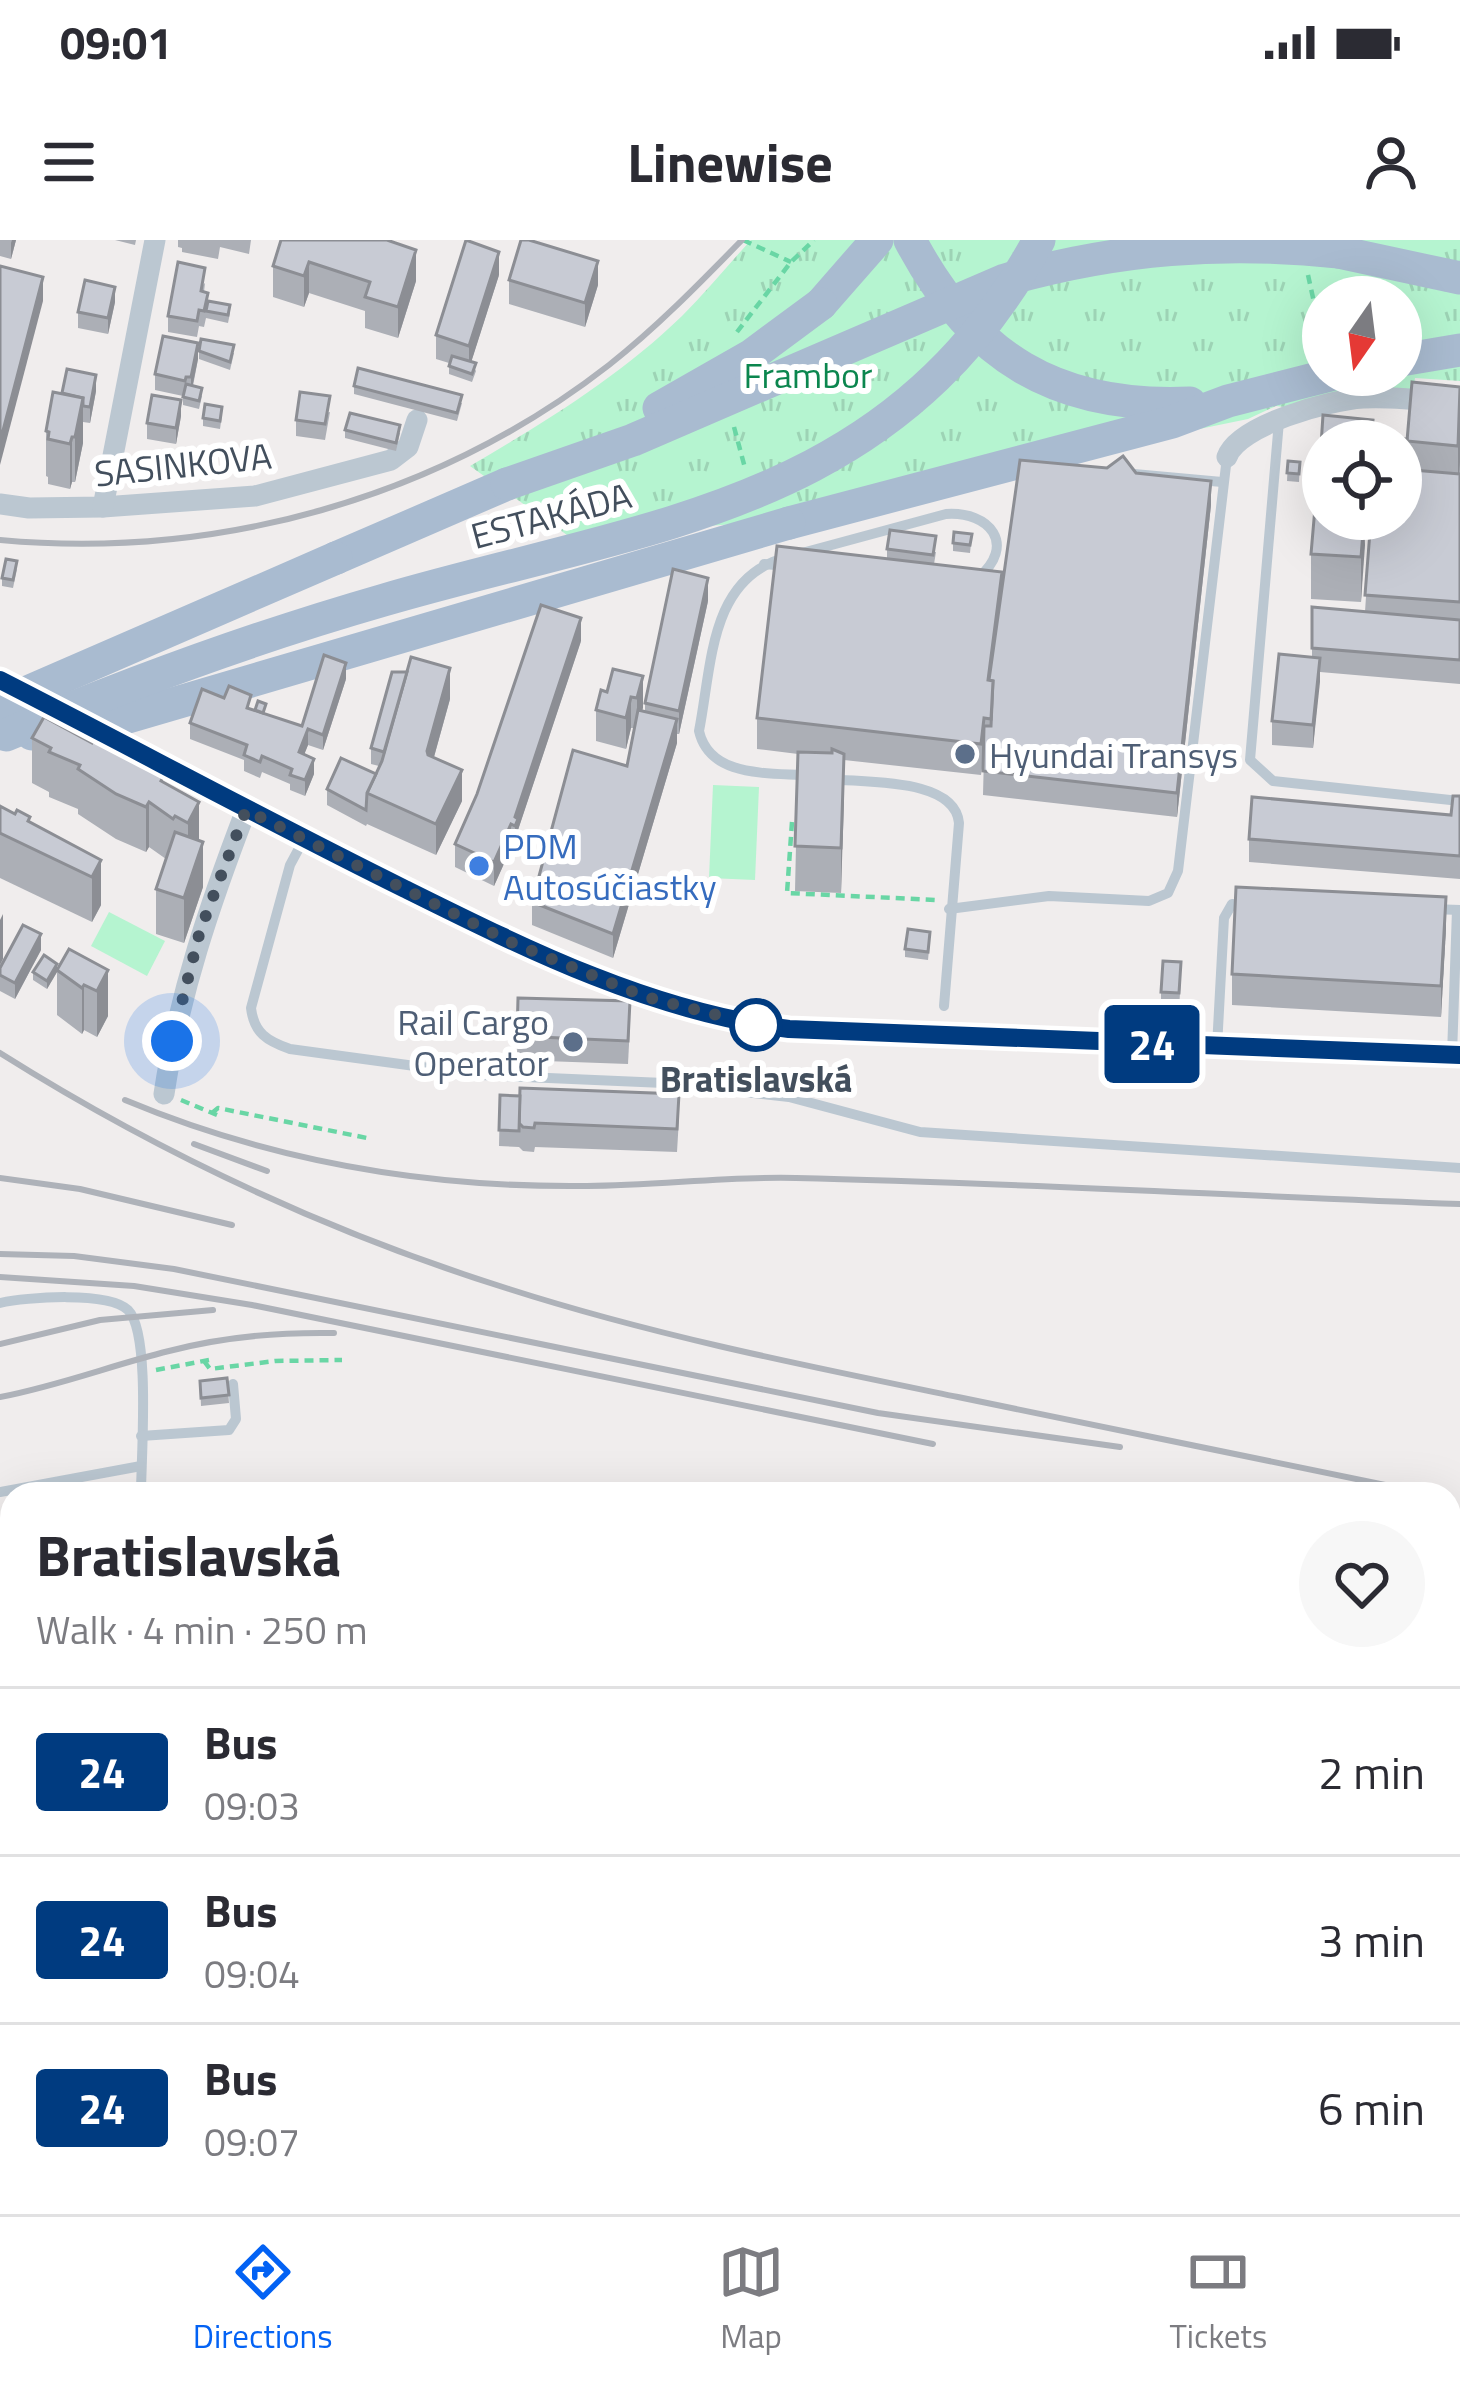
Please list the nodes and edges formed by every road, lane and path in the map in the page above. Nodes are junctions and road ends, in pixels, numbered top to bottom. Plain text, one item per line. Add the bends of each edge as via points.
1 (155, 240) edge
2 (743, 240) edge
3 (877, 240) edge
4 (910, 240) edge
5 (1039, 240) edge
6 (790, 262) dead end
7 (1305, 263) dead end
8 (1308, 276) edge
9 (1460, 278) edge
10 (1460, 350) edge
11 (1422, 356) edge
12 (1302, 382) edge
13 (1228, 401) junction
14 (1460, 404) edge
15 (417, 420) dead end
16 (1280, 421) junction
17 (1227, 457) joint
18 (1103, 475) edge
19 (1222, 482) junction
20 (507, 484) junction
21 (0, 504) edge
22 (103, 507) junction
23 (764, 564) junction
24 (808, 568) edge
25 (961, 581) edge
26 (0, 680) edge
27 (2, 726) edge
28 (1460, 801) edge
29 (246, 810) junction
30 (792, 822) edge
31 (304, 839) junction
32 (937, 900) dead end
33 (1254, 905) edge
34 (1412, 908) edge
35 (950, 909) junction
36 (1459, 910) edge
37 (944, 1006) dead end
38 (1217, 1047) junction
39 (1456, 1055) edge
40 (164, 1094) joint
41 (372, 1139) dead end
42 (1460, 1168) edge
43 (0, 1304) edge
44 (342, 1360) dead end
45 (142, 1374) junction
46 (233, 1384) edge
47 (141, 1436) junction
48 (141, 1466) junction
49 (54, 1482) edge
50 (141, 1482) edge

1 - 22 street
2 - 6 path
3 - 20 main road, ESTAKÁDA, bridge via 821,304 752,355
4 - 13 main road via 960,319 1035,376 1108,401
5 - 27 main road, ESTAKÁDA, bridge via 996,308 940,372 863,436 798,476 674,524 386,599
7 - 8 path
9 - 20 main road, bridge via 1339,252 1250,244 1146,248 1044,269
10 - 11 main road
12 - 13 main road
13 - 27 main road, bridge via 76,732
14 - 16 street via 1364,398
15 - 22 street, SASINKOVA via 408,447 391,460 255,496
16 - 17 street via 1248,431
16 - 28 lane via 1250,760 1274,781
17 - 19 lane
18 - 19 lane
19 - 35 lane via 1178,871 1168,893 1149,901 1049,896
20 - 27 main road, ESTAKÁDA, bridge
21 - 22 street, SASINKOVA
23 - 24 lane
23 - 25 lane via 969,513 985,520 996,555 977,579
23 - 35 lane via 740,580 725,604 699,731 703,746 727,766 945,796 959,823
26 - 29 street
29 - 31 street
29 - 40 street via 200,931
30 - 32 path via 787,893
31 - 38 street via 515,944 646,997 746,1024
31 - 42 lane via 251,1008 264,1038 290,1049 481,1075 789,1096 920,1132
33 - 38 lane via 1232,904 1225,918
34 - 36 lane
35 - 37 lane
36 - 39 lane
38 - 39 street
40 - 41 path via 215,1114 218,1108
43 - 45 lane via 124,1305 140,1333
44 - 45 path via 210,1370 207,1360
45 - 47 lane
46 - 47 lane via 236,1419 229,1430
47 - 48 lane
48 - 49 lane
48 - 50 lane

